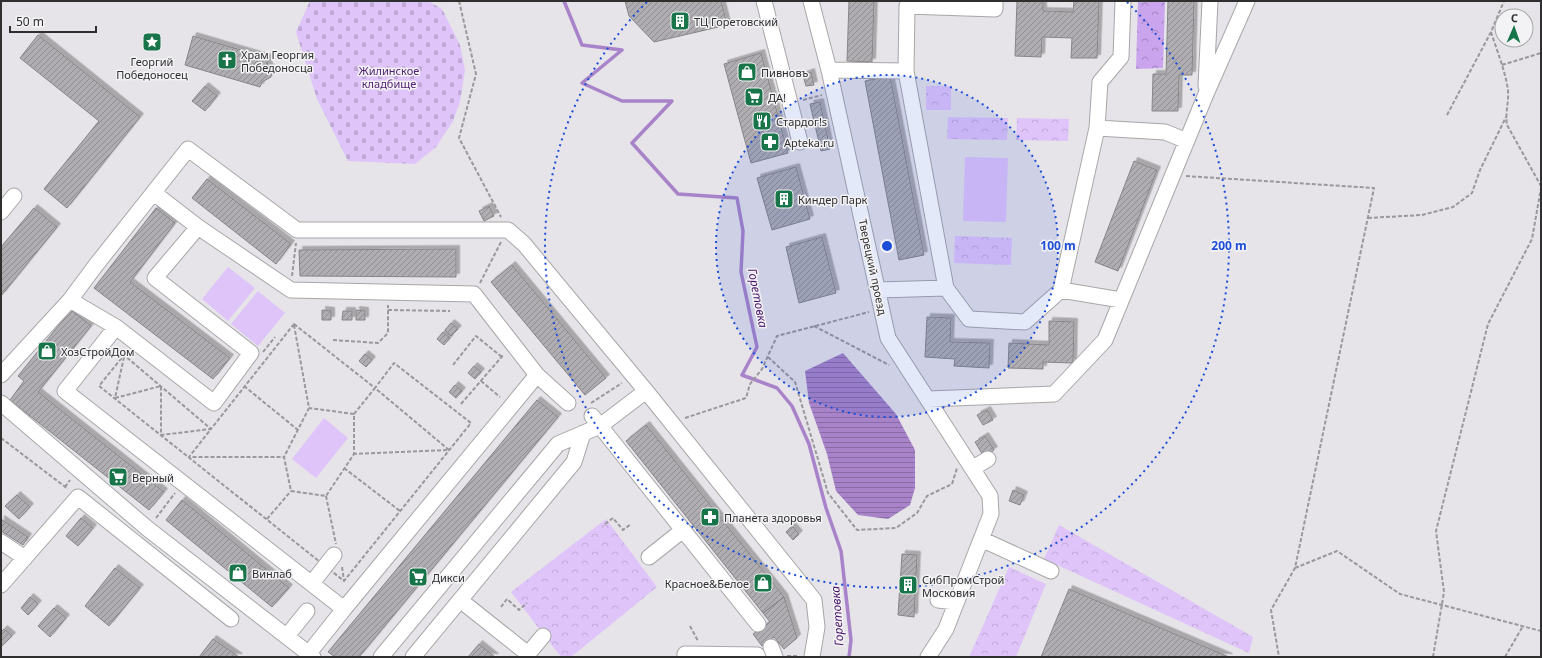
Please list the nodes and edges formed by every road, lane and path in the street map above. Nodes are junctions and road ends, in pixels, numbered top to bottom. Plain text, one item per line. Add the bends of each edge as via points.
1 (459, 1) edge
2 (764, 1) edge
3 (811, 1) edge
4 (995, 1) edge
5 (1123, 1) edge
6 (1210, 1) edge
7 (1247, 1) edge
8 (1504, 1) edge
9 (1491, 32) junction
10 (1541, 53) edge
11 (1502, 65) junction
12 (829, 70) junction
13 (906, 71) junction
14 (834, 92) junction
15 (1206, 94) junction
16 (790, 103) junction
17 (1447, 115) dead end
18 (1506, 117) junction
19 (1097, 128) junction
20 (1187, 141) junction
21 (800, 142) dead end
22 (1173, 175) junction
23 (1541, 187) edge
24 (154, 193) junction
25 (14, 196) dead end
26 (1, 212) edge
27 (1367, 218) junction
28 (198, 227) junction
29 (297, 230) junction
30 (508, 230) junction
31 (946, 288) junction
32 (291, 290) junction
33 (878, 290) junction
34 (1061, 290) junction
35 (388, 292) junction
36 (474, 294) junction
37 (70, 300) junction
38 (1121, 300) junction
39 (882, 309) junction
40 (388, 310) junction
41 (450, 310) dead end
42 (294, 324) junction
43 (814, 326) junction
44 (116, 327) junction
45 (275, 337) dead end
46 (333, 340) dead end
47 (513, 344) junction
48 (124, 355) junction
49 (268, 357) junction
50 (502, 357) junction
51 (768, 357) junction
52 (453, 365) dead end
53 (890, 366) dead end
54 (1, 375) edge
55 (537, 376) junction
56 (634, 376) junction
57 (481, 381) junction
58 (161, 386) junction
59 (244, 386) junction
60 (375, 388) junction
61 (646, 391) junction
62 (500, 397) dead end
63 (115, 398) junction
64 (928, 400) junction
65 (1, 402) edge
66 (568, 403) dead end
67 (461, 404) dead end
68 (309, 408) junction
69 (354, 414) junction
70 (594, 415) junction
71 (672, 423) junction
72 (211, 428) junction
73 (298, 430) junction
74 (582, 433) junction
75 (161, 435) junction
76 (1, 438) edge
77 (449, 450) junction
78 (354, 454) junction
79 (188, 457) junction
80 (284, 457) junction
81 (988, 459) dead end
82 (958, 463) dead end
83 (344, 468) junction
84 (973, 468) junction
85 (183, 483) junction
86 (65, 487) dead end
87 (291, 491) junction
88 (326, 496) junction
89 (400, 511) junction
90 (267, 519) junction
91 (605, 524) dead end
92 (631, 524) dead end
93 (148, 529) junction
94 (683, 530) junction
95 (981, 539) junction
96 (1, 542) edge
97 (338, 557) junction
98 (649, 557) dead end
99 (25, 558) junction
100 (1295, 568) junction
101 (1051, 572) dead end
102 (344, 580) junction
103 (312, 583) junction
104 (1, 585) edge
105 (460, 600) junction
106 (938, 600) dead end
107 (956, 602) junction
108 (527, 603) dead end
109 (1442, 605) junction
110 (501, 607) dead end
111 (344, 608) junction
112 (307, 611) dead end
113 (231, 619) dead end
114 (758, 624) dead end
115 (1523, 626) junction
116 (1541, 631) edge
117 (287, 636) junction
118 (543, 636) dead end
119 (774, 653) edge
120 (311, 655) edge
121 (526, 655) edge
122 (684, 656) edge
123 (812, 656) edge
124 (381, 657) edge
125 (413, 657) edge
126 (758, 657) edge
127 (928, 657) edge
128 (1279, 657) edge
129 (1432, 657) edge
130 (1505, 657) edge

1 - 30 path via 476,74 460,138
2 - 16 lane
3 - 12 lane, Тверецкий проезд
4 - 13 lane via 995,9 907,6
5 - 19 lane via 1121,57 1100,82
6 - 15 lane
7 - 15 lane
8 - 9 path
9 - 11 path
9 - 17 path
10 - 11 path
11 - 18 path via 1508,91
12 - 13 lane
12 - 14 lane, Тверецкий проезд
13 - 31 lane
14 - 16 path
14 - 33 lane, Тверецкий проезд
15 - 20 lane
16 - 21 lane
18 - 23 path via 1507,125
18 - 27 path via 1480,170 1472,193 1453,207 1422,215
19 - 20 lane via 1165,132
19 - 34 lane
20 - 22 lane
22 - 27 path via 1374,188
22 - 38 lane
23 - 109 path via 1532,239 1488,324 1436,531 1444,592
24 - 28 lane
24 - 29 lane via 188,149
24 - 37 lane
25 - 26 lane
27 - 100 path
28 - 32 lane
28 - 44 lane via 155,278 251,353 214,403
29 - 30 lane
29 - 32 path
30 - 36 path
30 - 56 lane via 524,244
31 - 33 lane
31 - 34 lane via 969,319 1025,322
32 - 35 lane
33 - 39 lane, Тверецкий проезд
34 - 38 lane
35 - 36 lane
35 - 40 path
36 - 47 lane
37 - 44 lane
37 - 54 lane
38 - 64 lane via 1105,340 1054,394
39 - 43 path
39 - 64 lane, Тверецкий проезд via 888,338
40 - 41 path
40 - 46 path via 388,333 378,343
42 - 49 path
42 - 60 path
42 - 68 path
43 - 51 path via 777,336
43 - 53 path
44 - 85 lane via 65,391
45 - 49 path via 262,353
47 - 50 path
47 - 55 lane
48 - 58 path
48 - 63 path
48 - 63 path via 99,386
49 - 59 path
50 - 52 path via 476,336
50 - 57 path
51 - 71 path via 750,384 746,398
51 - 82 path via 795,382 828,493 857,530 896,528 917,513 927,496 952,484
55 - 66 lane
55 - 111 lane
56 - 61 lane
56 - 70 path
57 - 62 path
57 - 67 path
58 - 63 path
58 - 72 path
58 - 75 path
59 - 72 path
59 - 73 path
60 - 69 path
60 - 77 path
60 - 77 path via 394,363 471,423
61 - 70 lane
61 - 71 lane
63 - 75 path
64 - 84 lane, Тверецкий проезд
65 - 93 lane
68 - 69 path
68 - 73 path
69 - 78 path
70 - 74 lane
70 - 94 lane
71 - 123 lane via 814,600 817,627
72 - 75 path
72 - 79 path
73 - 80 path
74 - 105 lane via 574,462
74 - 124 lane via 558,444
75 - 79 path
76 - 86 path
77 - 78 path
77 - 89 path
78 - 83 path
79 - 80 path
79 - 90 path
80 - 87 path
81 - 84 lane
83 - 88 path
83 - 89 path
84 - 95 lane, Тверецкий проезд via 990,496 991,514
85 - 93 path
85 - 103 lane
87 - 88 path
87 - 90 path
88 - 97 path
89 - 102 path
90 - 102 path
91 - 92 path via 613,518 623,530
93 - 117 lane
94 - 98 lane
94 - 114 lane
95 - 101 lane
95 - 107 lane, Тверецкий проезд
96 - 99 lane
97 - 102 path
97 - 103 lane
99 - 104 lane
99 - 113 lane via 78,498
100 - 109 path via 1337,551 1400,594
100 - 128 path via 1270,610
103 - 111 lane
105 - 121 lane
105 - 125 lane
106 - 107 lane
107 - 127 lane, Тверецкий проезд via 946,629
108 - 110 path via 519,610 507,599
109 - 115 path
109 - 129 path
111 - 120 lane
112 - 117 lane
115 - 116 path
115 - 130 path
117 - 120 lane
118 - 121 lane
119 - 123 path
122 - 126 lane

